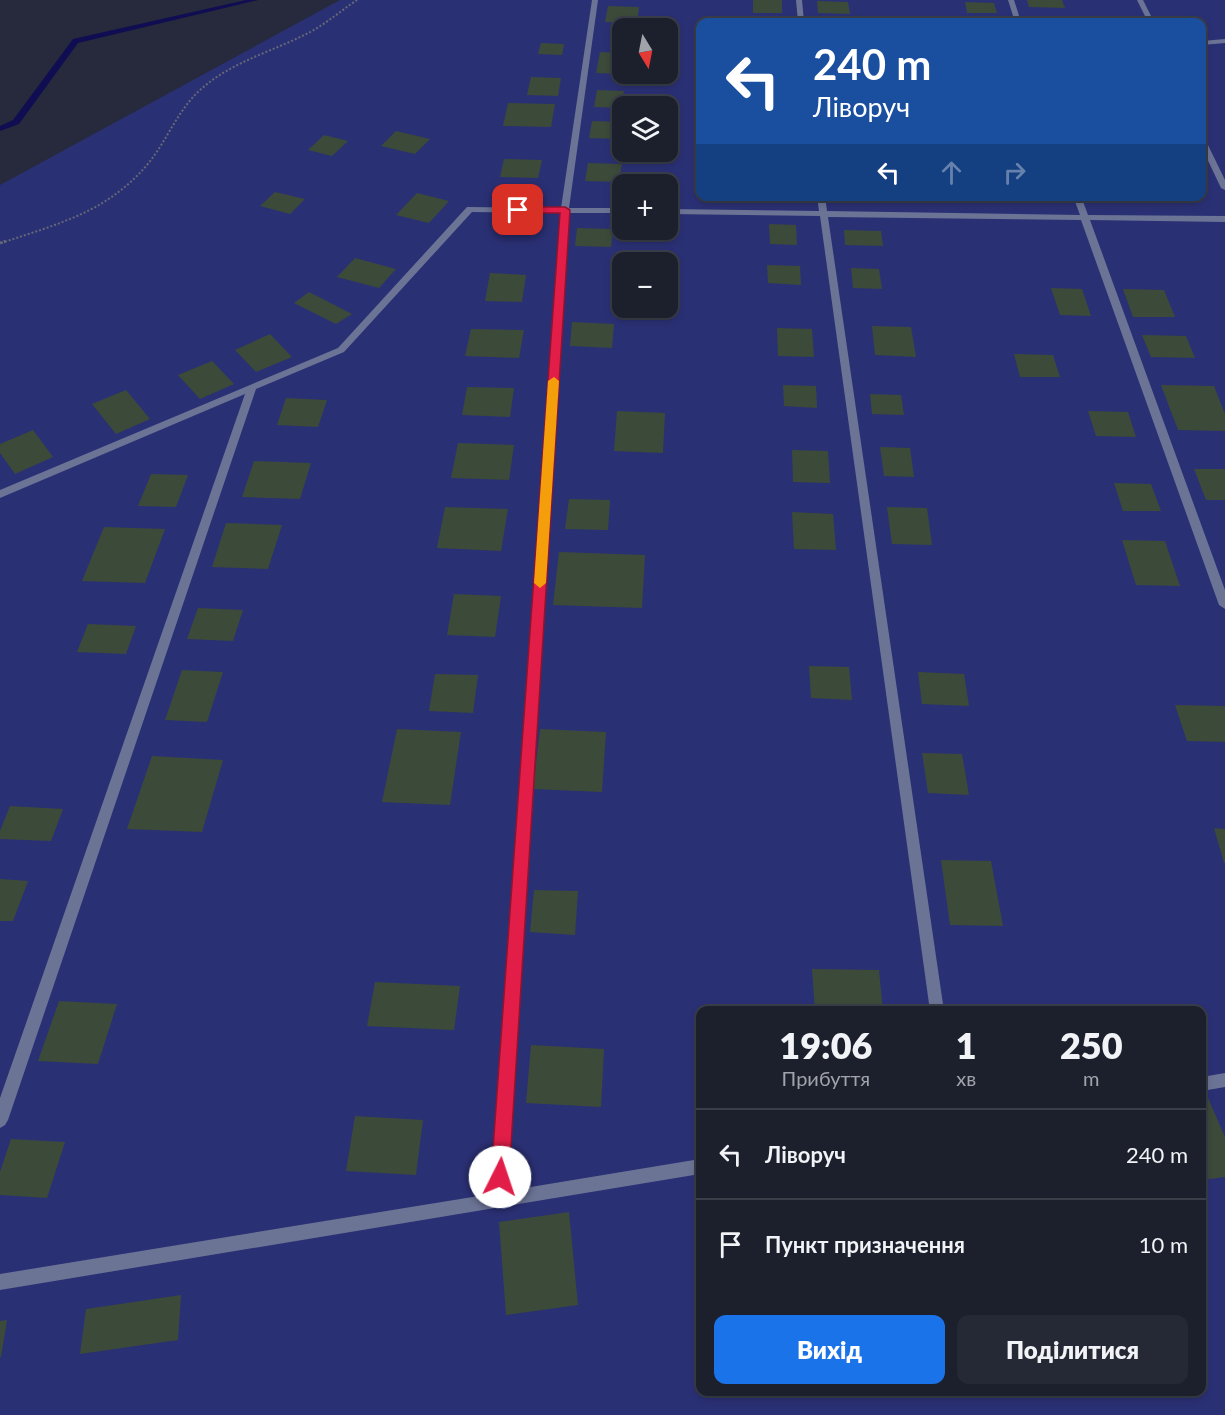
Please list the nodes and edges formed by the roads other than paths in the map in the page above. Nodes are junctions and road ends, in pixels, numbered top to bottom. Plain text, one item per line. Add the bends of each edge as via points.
1 (595, 0) edge
2 (799, 0) edge
3 (1011, 0) edge
4 (1140, 0) edge
5 (801, 18) edge
6 (1017, 18) edge
7 (1149, 18) edge
8 (1225, 41) edge
9 (1206, 43) edge
10 (1206, 149) edge
11 (1225, 188) edge
12 (823, 201) edge
13 (1079, 201) edge
14 (565, 210) junction
15 (612, 211) edge
16 (678, 212) edge
17 (824, 214) junction
18 (1084, 218) junction
19 (1225, 219) edge
20 (252, 388) junction
21 (0, 494) edge
22 (1225, 605) edge
23 (936, 1006) edge
24 (1225, 1080) edge
25 (1206, 1083) edge
26 (0, 1120) edge
27 (696, 1168) edge
28 (498, 1200) junction
29 (0, 1282) edge

1 - 14 street
2 - 5 street
3 - 6 street
4 - 7 street
8 - 9 street
10 - 11 street
12 - 17 street
13 - 18 street
14 - 15 street
14 - 20 street via 470,209 341,350
14 - 28 street
16 - 17 street
17 - 18 street
17 - 23 street
18 - 19 street
18 - 22 street
20 - 21 street
20 - 26 street
24 - 25 street
27 - 28 street
28 - 29 street

